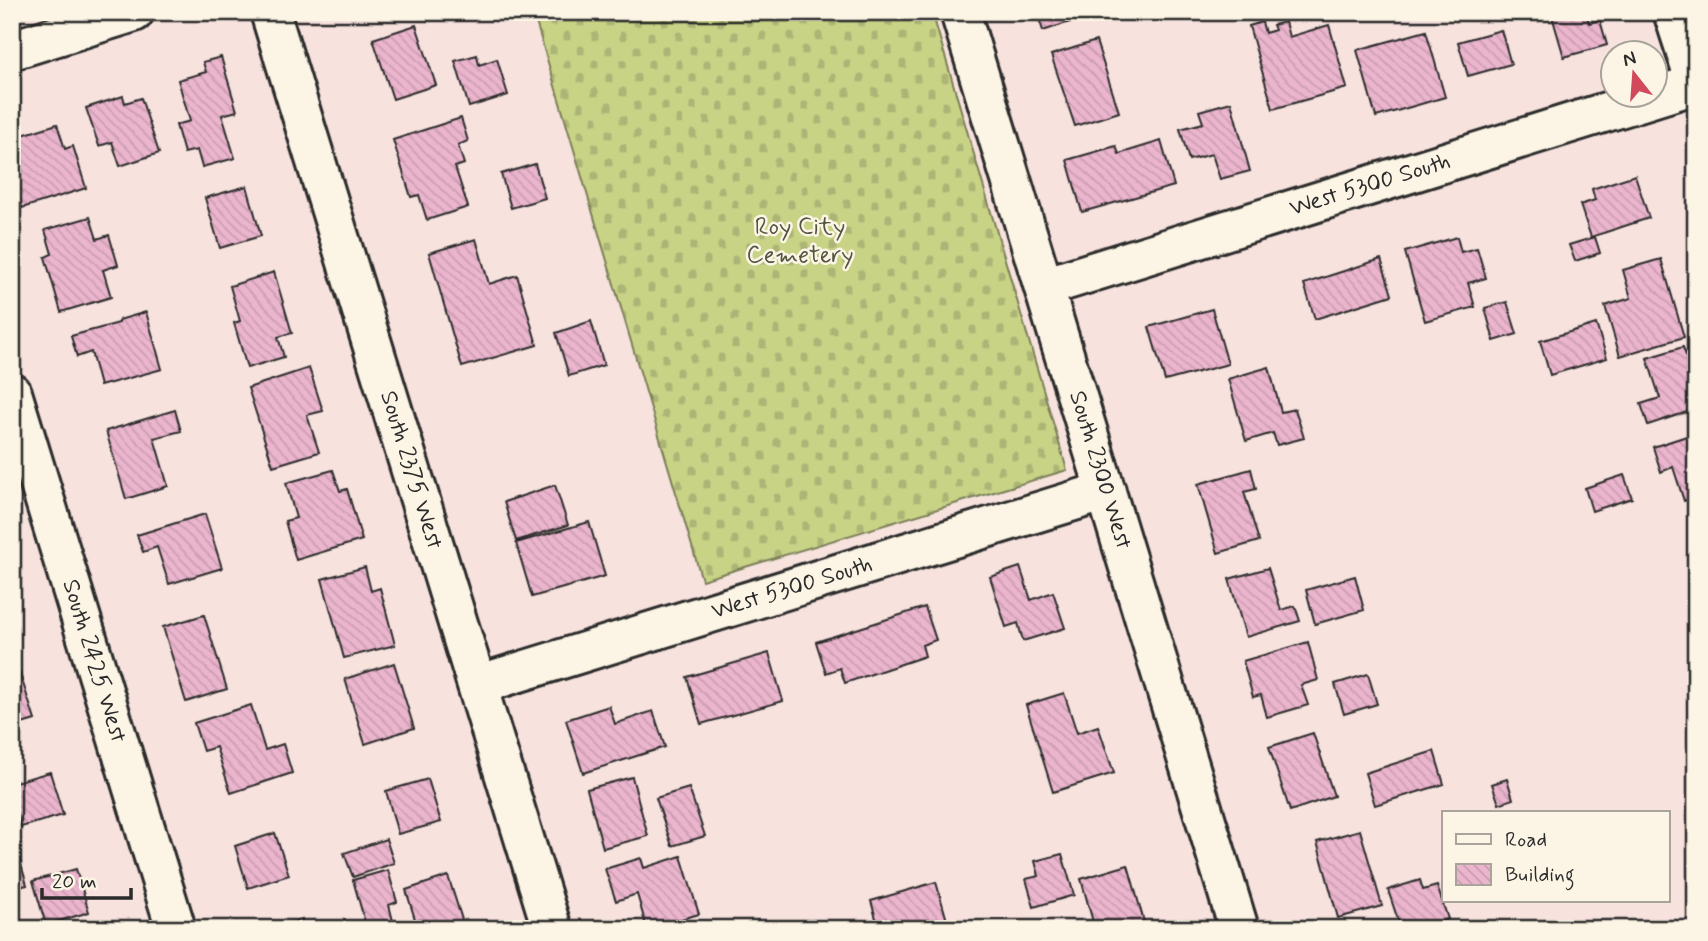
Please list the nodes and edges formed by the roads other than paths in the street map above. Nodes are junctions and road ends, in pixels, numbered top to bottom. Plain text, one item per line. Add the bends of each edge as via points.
1 (134, 12) edge
2 (270, 12) edge
3 (960, 12) edge
4 (1673, 12) edge
5 (12, 50) edge
6 (1696, 83) edge
7 (1044, 287) junction
8 (12, 393) edge
9 (1106, 491) junction
10 (477, 685) junction
11 (176, 929) edge
12 (552, 929) edge
13 (1239, 929) edge

1 - 5 street
2 - 10 street, South 2375 West
3 - 7 street, South 2300 West
4 - 6 street
6 - 7 street, West 5300 South
7 - 9 street, South 2300 West
8 - 11 street, South 2425 West
9 - 10 street, West 5300 South
9 - 13 street, South 2300 West
10 - 12 street, South 2375 West

